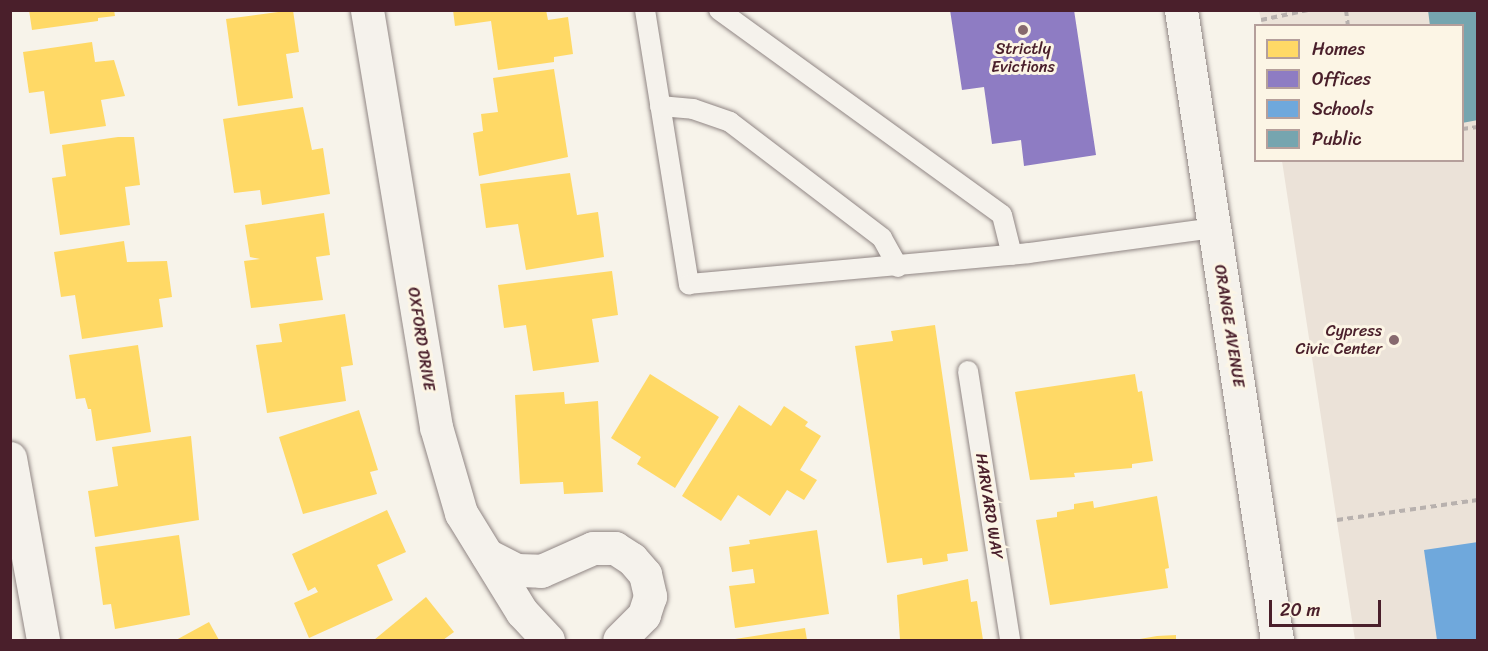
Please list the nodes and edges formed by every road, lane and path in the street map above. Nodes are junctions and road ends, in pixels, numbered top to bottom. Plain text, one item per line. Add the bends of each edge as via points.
1 (367, 10) edge
2 (645, 10) edge
3 (718, 10) edge
4 (1181, 10) edge
5 (1308, 10) edge
6 (1261, 20) dead end
7 (660, 106) junction
8 (1214, 228) junction
9 (1012, 255) junction
10 (898, 267) junction
11 (968, 370) dead end
12 (10, 458) edge
13 (1478, 500) edge
14 (1337, 520) dead end
15 (487, 555) junction
16 (43, 640) edge
17 (548, 640) edge
18 (620, 640) edge
19 (1010, 640) edge
20 (1277, 640) edge

1 - 15 street, OXFORD DRIVE via 436,428 461,513
2 - 7 lane
3 - 9 lane via 1002,215
4 - 8 street, ORANGE AVENUE
5 - 6 path
7 - 10 lane via 693,109 730,122 882,238
7 - 10 lane via 689,285
8 - 9 lane
8 - 20 street, ORANGE AVENUE
9 - 10 lane
11 - 19 lane, HARVARD WAY
12 - 16 street
13 - 14 path
15 - 17 street, OXFORD DRIVE via 522,612
15 - 18 street via 517,570 540,570 593,548 615,548 645,574 650,596 644,615

